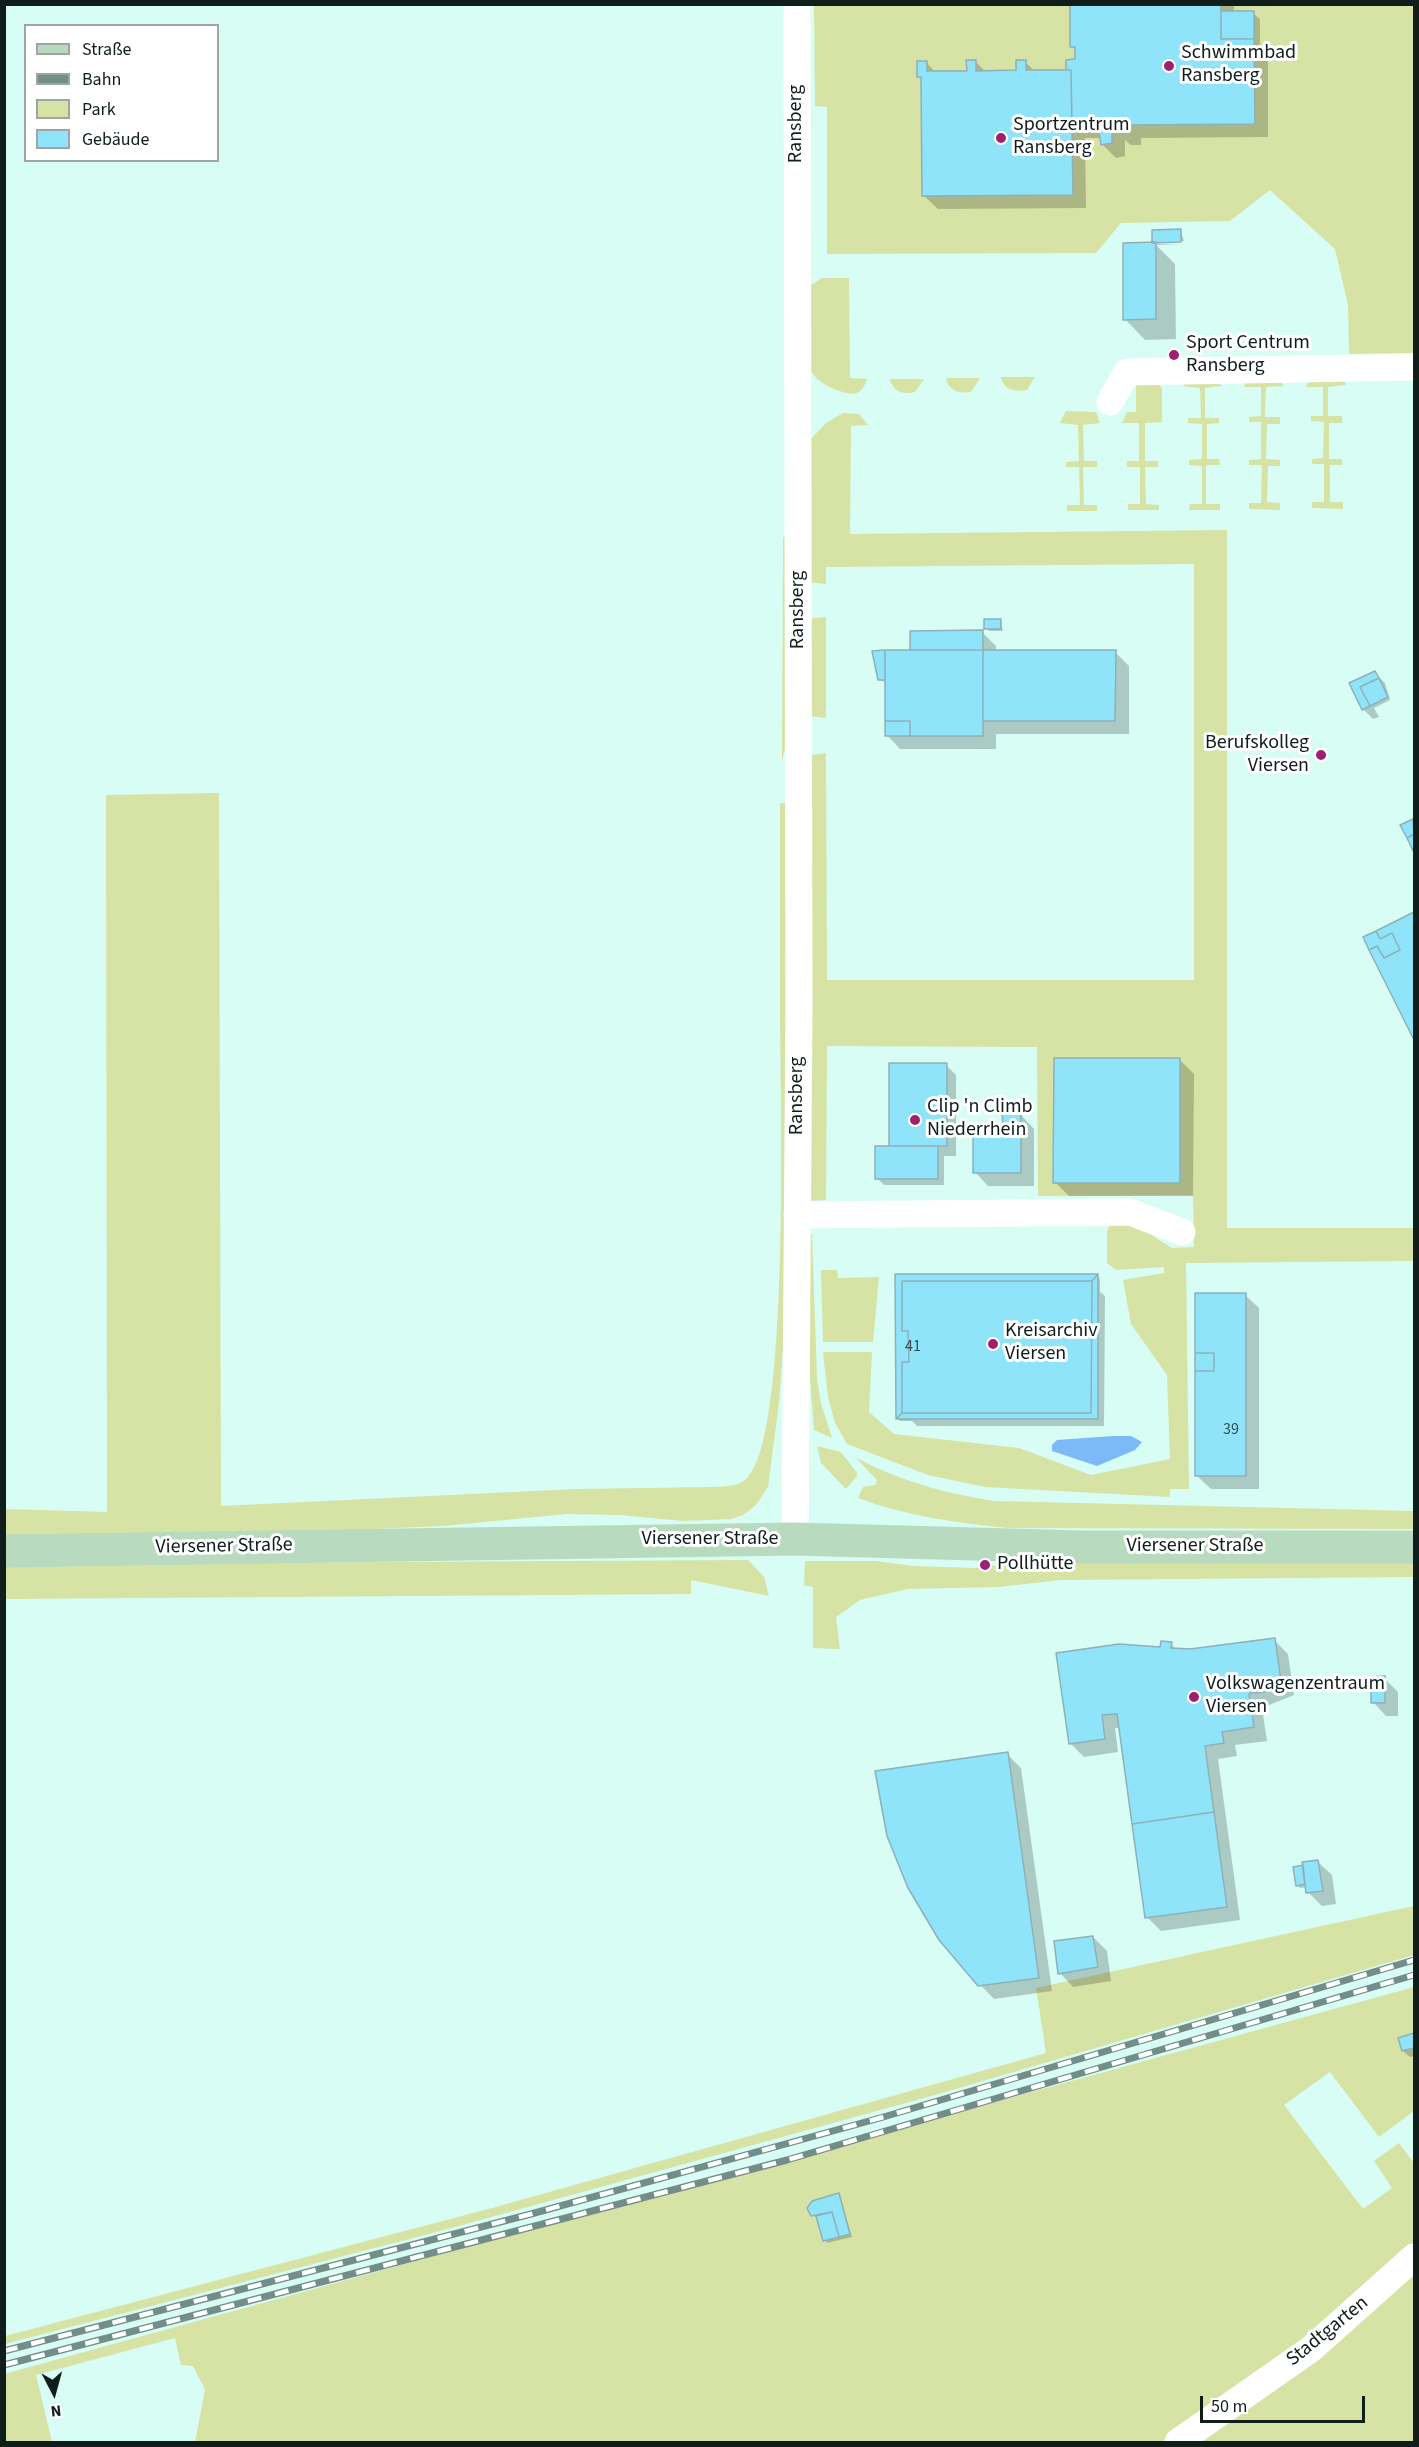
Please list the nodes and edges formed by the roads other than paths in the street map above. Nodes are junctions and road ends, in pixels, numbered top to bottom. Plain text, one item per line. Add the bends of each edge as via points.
1 (797, 4) edge
2 (1414, 367) edge
3 (1110, 402) dead end
4 (798, 1215) junction
5 (1182, 1232) dead end
6 (795, 1539) junction
7 (1414, 1547) edge
8 (4, 1551) edge
9 (1414, 2257) edge
10 (1178, 2442) edge

1 - 4 street, Ransberg
2 - 3 street via 1127,372
4 - 5 street via 1130,1212
4 - 6 street, Ransberg
6 - 7 main road, Viersener Straße via 1082,1547
6 - 8 main road, Viersener Straße
9 - 10 street, Stadtgarten via 1311,2349

